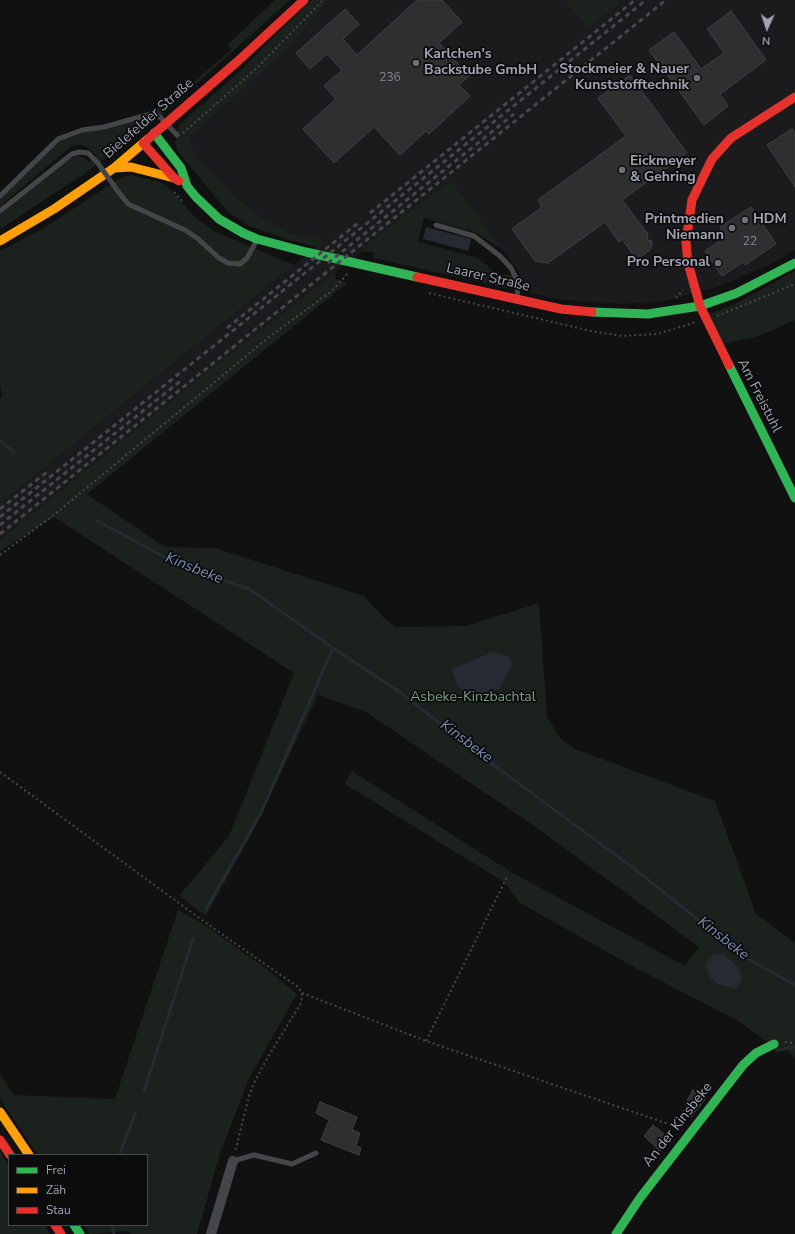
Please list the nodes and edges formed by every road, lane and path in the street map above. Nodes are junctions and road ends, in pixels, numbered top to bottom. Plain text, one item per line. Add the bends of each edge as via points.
1 (304, 0) edge
2 (323, 0) edge
3 (795, 97) edge
4 (166, 123) junction
5 (154, 134) junction
6 (177, 135) joint
7 (143, 143) junction
8 (114, 168) junction
9 (174, 178) junction
10 (187, 186) junction
11 (0, 196) edge
12 (0, 211) edge
13 (436, 225) dead end
14 (257, 239) junction
15 (0, 241) edge
16 (356, 262) junction
17 (795, 263) edge
18 (795, 284) edge
19 (517, 298) junction
20 (700, 306) junction
21 (706, 320) junction
22 (795, 498) edge
23 (0, 555) edge
24 (0, 772) edge
25 (508, 875) dead end
26 (302, 993) junction
27 (426, 1041) junction
28 (774, 1044) dead end
29 (0, 1112) edge
30 (691, 1131) junction
31 (0, 1140) edge
32 (316, 1153) dead end
33 (9, 1154) edge
34 (28, 1154) edge
35 (233, 1160) junction
36 (210, 1234) edge
37 (616, 1234) edge

1 - 4 main road, Bielefelder Straße
2 - 6 path via 258,67 181,135
3 - 20 main road, Am Freistuhl via 731,138 712,159 698,184 689,213 686,242
4 - 5 main road, Bielefelder Straße
4 - 6 lane
4 - 11 lane via 154,113 147,113 104,127 68,134 58,139
5 - 7 main road, Bielefelder Straße
5 - 10 main road, Laarer Straße via 181,168
7 - 8 main road, Bielefelder Straße
7 - 9 main road, Laarer Straße
8 - 9 main road via 131,167
8 - 15 main road, Bielefelder Straße via 54,209
9 - 10 main road, Laarer Straße
10 - 14 main road, Laarer Straße via 219,219
12 - 14 lane, bridge via 72,154 80,152 88,153 128,204 186,230 228,263 240,264 247,258
13 - 19 lane via 474,236 500,256 511,268 518,282
14 - 16 main road, Laarer Straße
16 - 19 main road, Laarer Straße
16 - 23 path via 332,291 274,333 54,514
17 - 20 main road, Laarer Straße via 743,290
18 - 21 path
19 - 20 main road, Laarer Straße via 561,308 611,314 648,314
20 - 21 main road, Am Freistuhl
21 - 22 main road, Am Freistuhl
24 - 26 path via 213,928 298,986
25 - 27 path
26 - 27 path
26 - 35 path via 301,1003 264,1062 249,1096
27 - 30 path
28 - 30 main road, An der Kinsbeke via 756,1053 743,1065
29 - 34 main road
30 - 37 main road, An der Kinsbeke
31 - 33 main road
32 - 35 lane via 292,1164 254,1155
35 - 36 street

